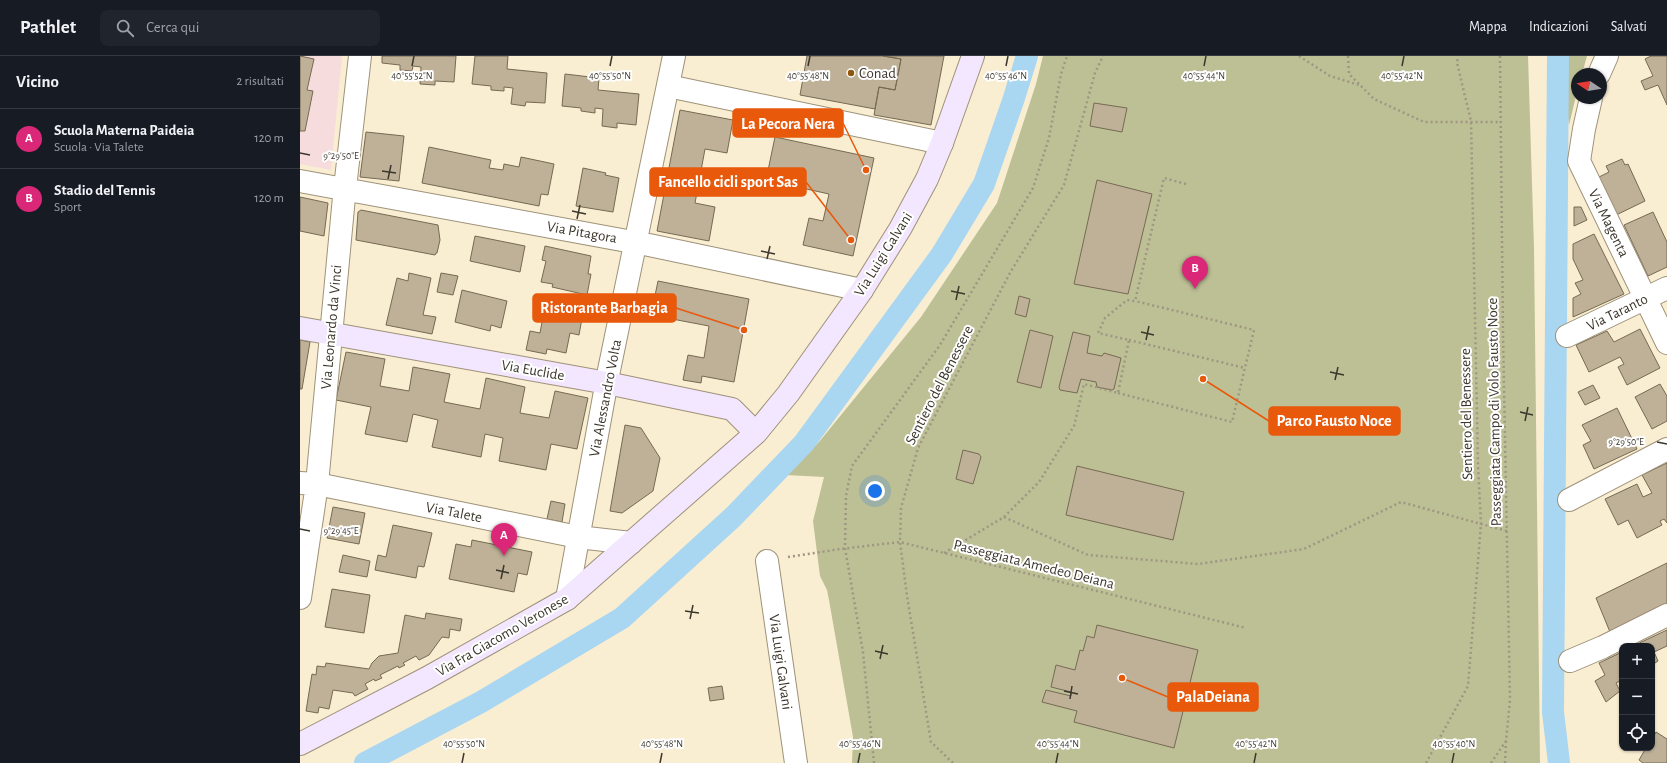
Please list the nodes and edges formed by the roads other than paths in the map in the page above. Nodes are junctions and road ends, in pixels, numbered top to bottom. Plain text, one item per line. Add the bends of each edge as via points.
1 (360, 56) edge
2 (674, 56) edge
3 (973, 56) edge
4 (1607, 56) edge
5 (1602, 68) edge
6 (668, 86) junction
7 (1590, 104) edge
8 (942, 143) junction
9 (300, 181) edge
10 (344, 190) junction
11 (635, 242) junction
12 (1667, 288) edge
13 (862, 290) junction
14 (1645, 299) junction
15 (300, 328) edge
16 (331, 334) junction
17 (1568, 336) dead end
18 (1667, 343) edge
19 (607, 383) junction
20 (756, 433) junction
21 (1667, 449) edge
22 (308, 483) edge
23 (1569, 500) dead end
24 (578, 537) junction
25 (631, 543) junction
26 (767, 561) road end
27 (300, 598) edge
28 (567, 599) junction
29 (1667, 615) edge
30 (1570, 661) dead end
31 (300, 744) edge
32 (796, 763) edge

1 - 10 street, Via Leonardo da Vinci
2 - 6 street, Via Alessandro Volta
3 - 8 street, Via Luigi Galvani
4 - 5 street
6 - 8 street
6 - 11 street, Via Alessandro Volta
7 - 14 street, Via Magenta via 1579,161
8 - 13 street, Via Luigi Galvani via 927,179 900,229
9 - 10 street, Via Pitagora
10 - 11 street, Via Pitagora
10 - 16 street, Via Leonardo da Vinci
11 - 13 street, Via Pitagora
11 - 19 street, Via Alessandro Volta
12 - 14 street, Via Taranto
13 - 20 street, Via Luigi Galvani via 788,394
14 - 17 street, Via Taranto
14 - 18 street, Via Magenta
15 - 16 street, Via Euclide
16 - 19 street, Via Euclide
16 - 22 street, Via Leonardo da Vinci
19 - 20 street, Via Euclide via 732,408
19 - 24 street, Via Alessandro Volta
20 - 25 street, Via Fra Giacomo Veronese
21 - 23 street
22 - 24 street, Via Talete
22 - 27 street, Via Leonardo da Vinci
24 - 25 street, Via Talete
24 - 28 street, Via Alessandro Volta
25 - 28 street, Via Fra Giacomo Veronese
26 - 32 street, Via Luigi Galvani
28 - 31 street, Via Fra Giacomo Veronese via 427,678
29 - 30 street

